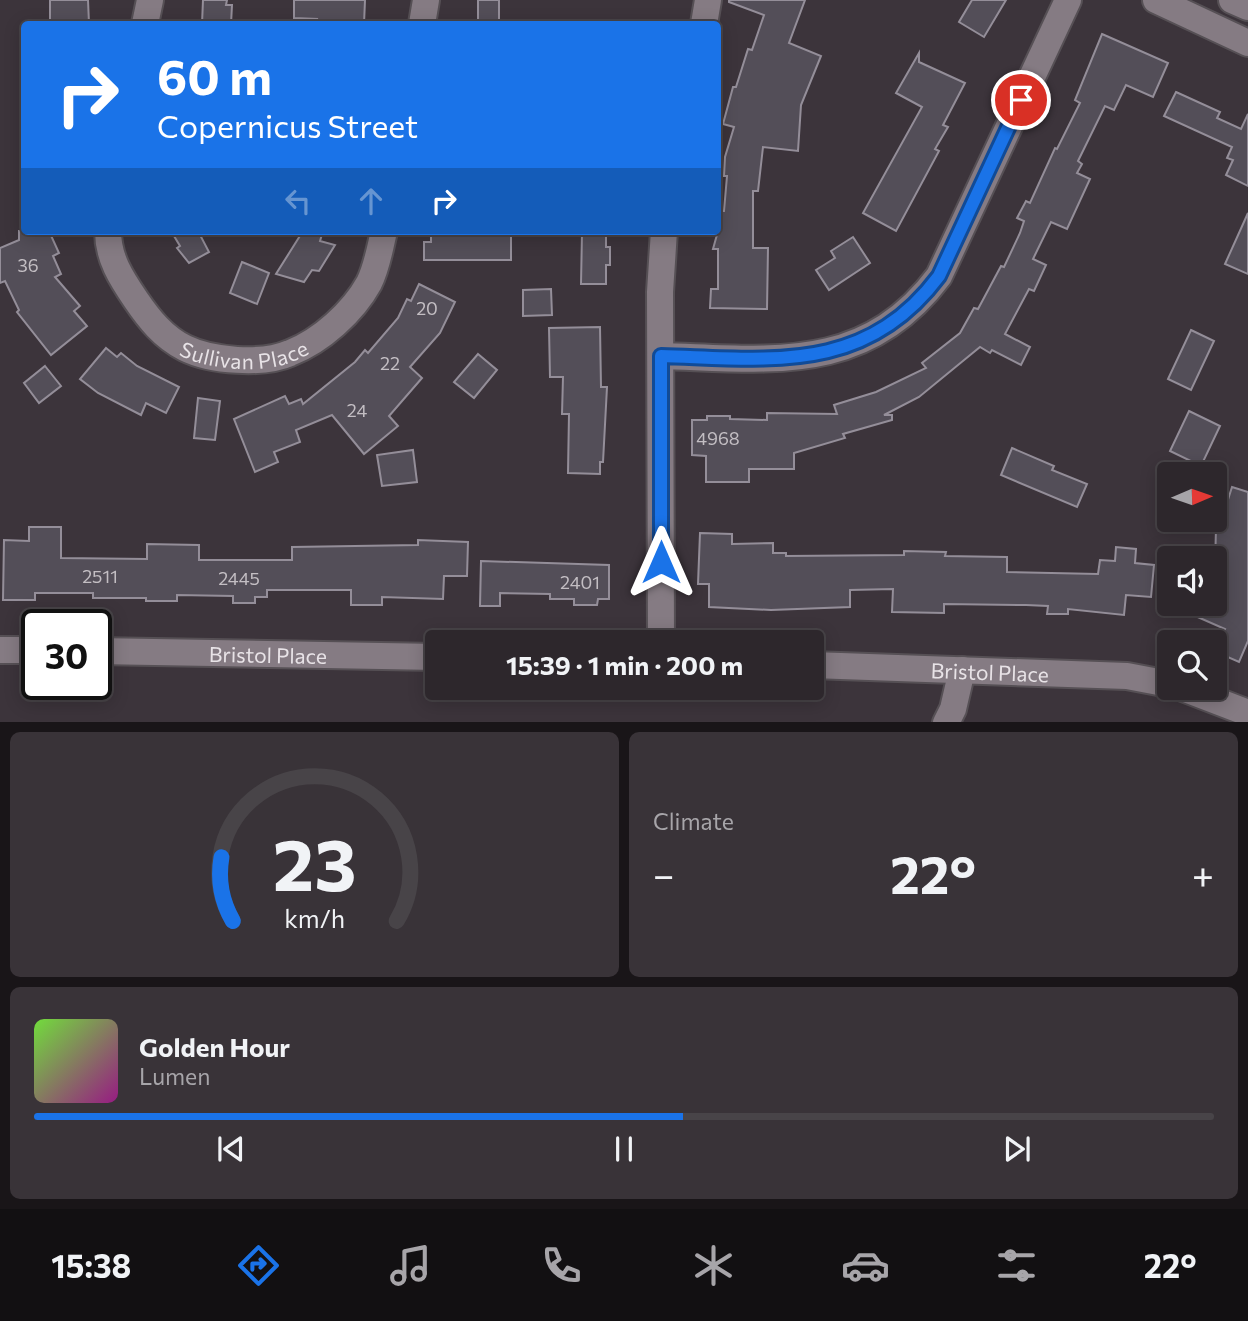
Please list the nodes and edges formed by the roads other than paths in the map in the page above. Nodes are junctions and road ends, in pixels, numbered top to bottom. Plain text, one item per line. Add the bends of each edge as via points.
1 (150, 0) edge
2 (426, 0) edge
3 (708, 0) edge
4 (1068, 0) edge
5 (1156, 0) edge
6 (1232, 0) edge
7 (1248, 7) edge
8 (146, 21) edge
9 (422, 21) edge
10 (704, 21) edge
11 (1248, 43) edge
12 (109, 235) edge
13 (383, 235) edge
14 (664, 235) edge
15 (661, 356) junction
16 (661, 630) edge
17 (0, 650) edge
18 (21, 650) edge
19 (112, 651) edge
20 (425, 657) edge
21 (824, 665) edge
22 (962, 670) junction
23 (1157, 682) edge
24 (1214, 700) edge
25 (1248, 713) edge
26 (946, 722) edge

1 - 8 street
2 - 9 street
3 - 10 street
4 - 15 street via 939,276 911,309 867,337 811,355 786,359
5 - 11 street
6 - 7 street
12 - 13 street, Sullivan Place via 118,275 164,334 184,348 235,360 289,354 341,318 370,282
14 - 15 street
15 - 16 street
17 - 18 street
19 - 20 street, Bristol Place
21 - 22 street, Bristol Place
22 - 23 street, Bristol Place via 1127,676
22 - 26 street
24 - 25 street

